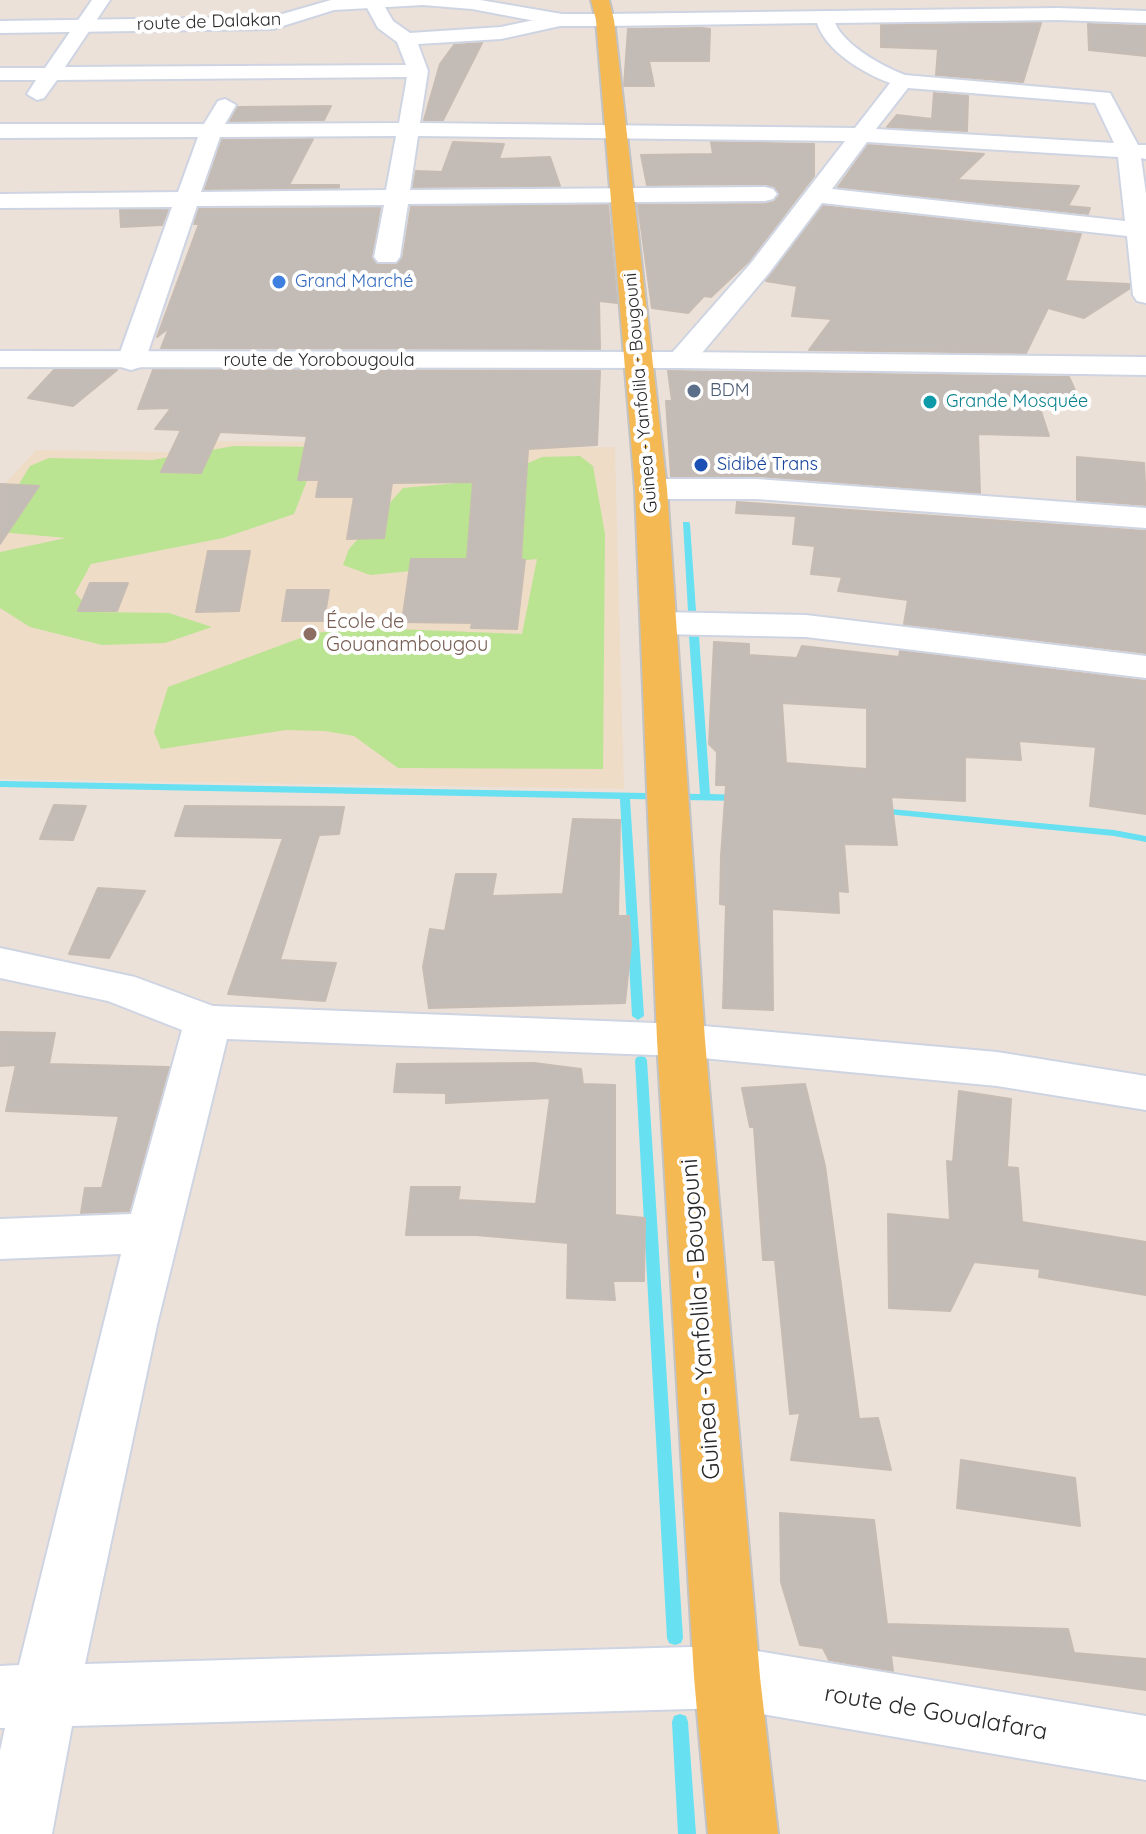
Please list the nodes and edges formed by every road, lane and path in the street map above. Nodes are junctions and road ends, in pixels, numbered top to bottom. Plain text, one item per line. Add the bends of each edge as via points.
1 (101, 0) edge
2 (1048, 0) edge
3 (369, 1) edge
4 (308, 5) edge
5 (908, 8) edge
6 (786, 9) edge
7 (602, 10) edge
8 (1025, 15) junction
9 (824, 17) junction
10 (1146, 17) edge
11 (562, 20) junction
12 (0, 27) edge
13 (80, 27) junction
14 (406, 39) junction
15 (418, 71) junction
16 (875, 71) junction
17 (0, 74) edge
18 (51, 74) junction
19 (240, 74) junction
20 (902, 81) junction
21 (616, 128) junction
22 (211, 130) junction
23 (407, 130) junction
24 (862, 134) junction
25 (4, 136) edge
26 (1137, 151) edge
27 (765, 194) dead end
28 (622, 195) junction
29 (818, 195) junction
30 (396, 197) junction
31 (189, 199) junction
32 (0, 201) edge
33 (1143, 231) edge
34 (387, 257) dead end
35 (1146, 295) edge
36 (0, 359) edge
37 (638, 360) junction
38 (681, 360) junction
39 (131, 361) junction
40 (1146, 366) edge
41 (651, 489) junction
42 (1146, 518) edge
43 (660, 623) junction
44 (1146, 667) edge
45 (0, 963) edge
46 (208, 1022) junction
47 (681, 1040) junction
48 (1146, 1093) edge
49 (151, 1233) junction
50 (0, 1239) edge
51 (727, 1677) junction
52 (22, 1697) edge
53 (1146, 1748) edge
54 (17, 1834) edge
55 (743, 1834) edge

1 - 13 street
2 - 8 street
3 - 4 street, route de Dalakan
3 - 11 street, route de Dalakan via 472,4
3 - 14 street via 385,24
4 - 13 street, route de Dalakan via 290,19 273,23
5 - 8 street, route de Dalakan
5 - 9 street, route de Dalakan
5 - 16 street
6 - 7 street, route de Dalakan
6 - 9 street, route de Dalakan
7 - 11 street, route de Dalakan
7 - 21 main road, Guinea - Yanfolila - Bougouni
8 - 10 street, route de Dalakan
9 - 16 street via 830,34
11 - 14 street via 501,33
12 - 13 street, route de Dalakan
13 - 18 street
14 - 15 street
15 - 19 street
15 - 23 street
16 - 20 street
17 - 18 street
18 - 19 street
18 - 25 street
19 - 22 street
20 - 24 street
20 - 26 street via 1103,97
21 - 23 street
21 - 24 street
21 - 28 main road, Guinea - Yanfolila - Bougouni
22 - 23 street
22 - 25 street
22 - 31 street
23 - 30 street
24 - 26 street
24 - 29 street
26 - 33 street
27 - 28 street
28 - 30 street
28 - 37 main road, Guinea - Yanfolila - Bougouni
29 - 33 street
29 - 38 street
30 - 31 street
30 - 34 street
31 - 32 street
31 - 39 street
33 - 35 street
36 - 39 street, route de Yorobougoula
37 - 38 street, route de Yorobougoula
37 - 39 street, route de Yorobougoula
37 - 41 main road, Guinea - Yanfolila - Bougouni
38 - 40 street, route de Yorobougoula
41 - 42 street via 757,489
41 - 43 main road, Guinea - Yanfolila - Bougouni
43 - 44 street via 806,626
43 - 47 main road, Guinea - Yanfolila - Bougouni
45 - 46 street via 119,988
46 - 47 street
46 - 49 street
47 - 48 street via 997,1069
47 - 51 main road, Guinea - Yanfolila - Bougouni
49 - 50 street
49 - 52 street
51 - 52 street, route de Goualafara
51 - 53 street, route de Goualafara
51 - 55 main road, Guinea - Yanfolila - Bougouni
52 - 54 street

